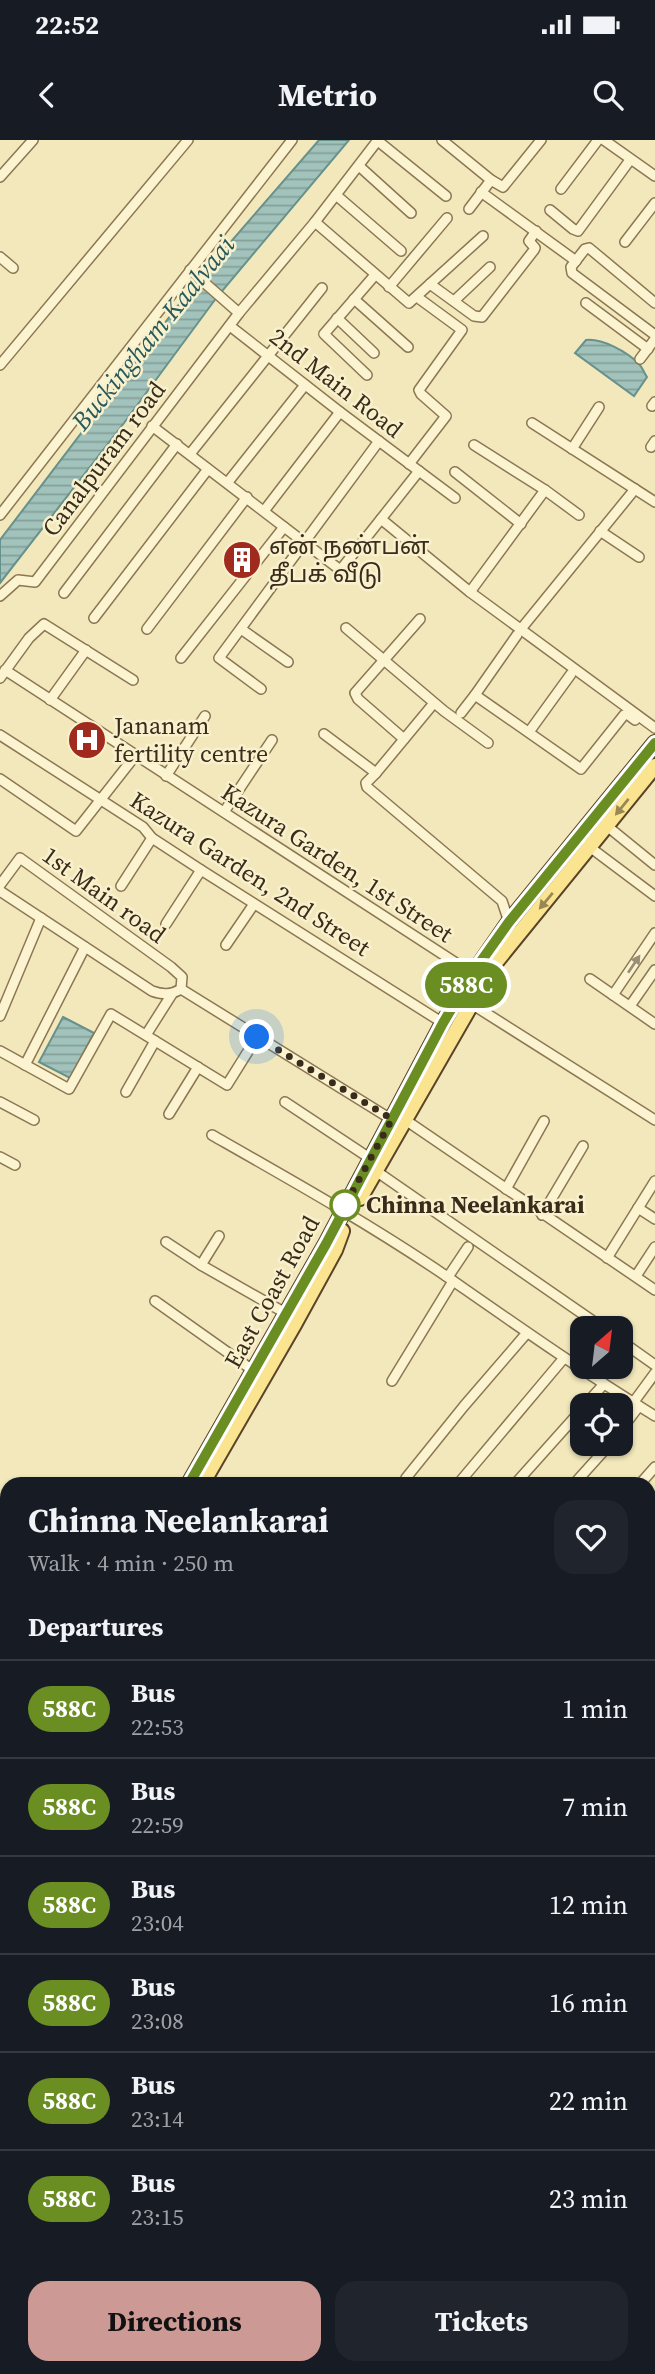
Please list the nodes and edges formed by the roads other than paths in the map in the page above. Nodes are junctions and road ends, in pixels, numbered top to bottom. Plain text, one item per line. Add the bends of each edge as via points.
1 (33, 140) edge
2 (188, 140) edge
3 (292, 140) edge
4 (378, 140) edge
5 (442, 140) edge
6 (541, 140) edge
7 (598, 140) edge
8 (604, 140) edge
9 (630, 160) junction
10 (359, 166) junction
11 (655, 176) edge
12 (0, 177) edge
13 (491, 180) junction
14 (562, 189) dead end
15 (481, 192) junction
16 (336, 195) junction
17 (446, 196) dead end
18 (655, 203) edge
19 (469, 209) dead end
20 (550, 210) dead end
21 (411, 213) dead end
22 (447, 218) dead end
23 (316, 222) junction
24 (536, 231) junction
25 (483, 236) dead end
26 (625, 242) dead end
27 (401, 251) dead end
28 (0, 257) edge
29 (576, 261) junction
30 (490, 267) dead end
31 (13, 268) dead end
32 (193, 273) junction
33 (375, 275) junction
34 (430, 284) junction
35 (389, 287) junction
36 (322, 288) dead end
37 (416, 296) junction
38 (354, 299) junction
39 (454, 301) junction
40 (586, 303) dead end
41 (655, 303) edge
42 (235, 311) junction
43 (337, 318) junction
44 (230, 326) junction
45 (655, 337) edge
46 (408, 347) dead end
47 (648, 349) junction
48 (374, 353) dead end
49 (268, 354) junction
50 (640, 359) dead end
51 (0, 365) edge
52 (367, 375) dead end
53 (305, 385) junction
54 (599, 407) dead end
55 (340, 412) junction
56 (532, 423) dead end
57 (152, 426) junction
58 (379, 441) junction
59 (177, 444) junction
60 (474, 445) dead end
61 (572, 449) junction
62 (190, 454) junction
63 (409, 464) junction
64 (208, 469) junction
65 (419, 471) junction
66 (455, 471) dead end
67 (228, 482) junction
68 (635, 489) junction
69 (545, 490) junction
70 (247, 498) junction
71 (455, 498) dead end
72 (655, 502) edge
73 (264, 511) junction
74 (0, 515) edge
75 (579, 515) dead end
76 (381, 519) junction
77 (521, 523) junction
78 (284, 527) junction
79 (600, 531) junction
80 (305, 542) junction
81 (639, 557) dead end
82 (470, 592) junction
83 (64, 593) dead end
84 (0, 596) edge
85 (94, 618) dead end
86 (420, 619) dead end
87 (346, 628) dead end
88 (147, 629) dead end
89 (241, 629) junction
90 (519, 632) junction
91 (86, 650) junction
92 (181, 658) dead end
93 (384, 661) junction
94 (288, 662) dead end
95 (2, 674) edge
96 (571, 674) dead end
97 (133, 680) dead end
98 (261, 689) dead end
99 (475, 695) junction
100 (50, 700) junction
101 (434, 703) junction
102 (461, 713) dead end
103 (205, 716) dead end
104 (655, 729) edge
105 (528, 732) junction
106 (324, 734) dead end
107 (0, 735) edge
108 (655, 735) edge
109 (404, 739) junction
110 (272, 740) dead end
111 (488, 743) dead end
112 (655, 743) edge
113 (135, 756) junction
114 (655, 766) edge
115 (376, 773) junction
116 (166, 776) junction
117 (0, 779) edge
118 (100, 800) junction
119 (224, 811) junction
120 (607, 826) junction
121 (579, 835) junction
122 (152, 838) junction
123 (589, 848) junction
124 (655, 865) edge
125 (201, 870) junction
126 (0, 885) edge
127 (121, 886) dead end
128 (0, 891) edge
129 (655, 896) edge
130 (254, 904) junction
131 (41, 918) junction
132 (509, 922) junction
133 (166, 924) dead end
134 (655, 933) edge
135 (226, 945) dead end
136 (85, 947) junction
137 (655, 970) edge
138 (472, 974) junction
139 (590, 979) dead end
140 (176, 992) junction
141 (613, 995) junction
142 (470, 1003) junction
143 (630, 1006) junction
144 (0, 1016) edge
145 (443, 1023) junction
146 (655, 1024) edge
147 (146, 1035) junction
148 (257, 1037) junction
149 (155, 1041) junction
150 (0, 1051) edge
151 (25, 1065) junction
152 (198, 1067) junction
153 (126, 1092) dead end
154 (0, 1102) edge
155 (285, 1102) dead end
156 (169, 1114) dead end
157 (34, 1120) dead end
158 (655, 1120) edge
159 (399, 1121) junction
160 (544, 1121) dead end
161 (212, 1135) dead end
162 (583, 1146) dead end
163 (0, 1157) edge
164 (15, 1165) dead end
165 (374, 1165) junction
166 (655, 1181) edge
167 (506, 1189) junction
168 (638, 1208) junction
169 (346, 1212) junction
170 (542, 1215) junction
171 (655, 1219) edge
172 (219, 1236) dead end
173 (166, 1242) dead end
174 (468, 1247) dead end
175 (655, 1247) edge
176 (607, 1258) junction
177 (201, 1265) junction
178 (636, 1276) junction
179 (449, 1278) junction
180 (655, 1290) edge
181 (155, 1301) dead end
182 (287, 1314) junction
183 (586, 1316) edge
184 (526, 1334) junction
185 (634, 1350) edge
186 (564, 1358) junction
187 (655, 1365) edge
188 (254, 1371) junction
189 (655, 1373) edge
190 (392, 1381) dead end
191 (604, 1384) junction
192 (596, 1393) edge
193 (636, 1405) junction
194 (633, 1410) edge
195 (655, 1416) edge
196 (570, 1423) edge
197 (599, 1456) edge
198 (193, 1477) edge
199 (206, 1477) edge
200 (407, 1477) edge
201 (464, 1477) edge
202 (521, 1477) edge
203 (580, 1477) edge

1 - 12 street
2 - 51 street
3 - 32 street, Canalpuram road
4 - 10 street, Canalpuram road
4 - 17 street
5 - 13 street
6 - 13 street via 503,187
7 - 14 street
8 - 9 street
9 - 11 street
9 - 20 street via 578,231
10 - 16 street, Canalpuram road
10 - 21 street
13 - 15 street
15 - 19 street
15 - 24 street
16 - 23 street, Canalpuram road
16 - 27 street
18 - 26 street
22 - 35 street
23 - 33 street
23 - 42 street, Canalpuram road
24 - 29 street
24 - 39 street via 529,242 534,250 482,317
25 - 34 street
28 - 31 street
29 - 41 street via 586,248
29 - 45 street via 572,273
30 - 39 street
32 - 42 street
32 - 74 street, Canalpuram road
33 - 35 street
33 - 38 street
34 - 37 street
34 - 39 street
35 - 37 street via 408,302
36 - 49 street
37 - 63 street via 461,330 419,390 446,417
38 - 43 street
38 - 46 street
40 - 47 street
42 - 44 street, Canalpuram road
43 - 48 street
43 - 52 street via 325,336
44 - 49 street, 2nd Main Road
44 - 57 street, Canalpuram road
45 - 47 street
47 - 50 street
49 - 53 street, 2nd Main Road
49 - 62 street
53 - 55 street, 2nd Main Road
53 - 67 street
54 - 61 street
55 - 58 street, 2nd Main Road
55 - 73 street
56 - 61 street
57 - 59 street
57 - 84 street, Canalpuram road via 35,582 18,580
58 - 63 street, 2nd Main Road
58 - 80 street
59 - 62 street
59 - 83 street
60 - 69 street
61 - 68 street
62 - 64 street
63 - 65 street, 2nd Main Road
64 - 67 street
64 - 85 street
65 - 71 street, 2nd Main Road
65 - 76 street
66 - 77 street
67 - 70 street
68 - 72 street
68 - 79 street
69 - 75 street
69 - 77 street
70 - 73 street
70 - 88 street
73 - 78 street
76 - 80 street via 340,569
76 - 82 street
77 - 82 street
78 - 80 street
78 - 92 street
79 - 81 street
79 - 90 street
80 - 89 street
82 - 90 street
86 - 93 street
87 - 93 street
89 - 94 street
89 - 98 street via 219,659
90 - 99 street
90 - 104 street
91 - 95 street via 44,624
91 - 97 street
91 - 100 street
93 - 101 street
93 - 109 street via 355,693
95 - 100 street, Kazura Garden, 1st Street
96 - 105 street
99 - 102 street
99 - 105 street
100 - 113 street, Kazura Garden, 1st Street
101 - 109 street
101 - 111 street
103 - 116 street
105 - 108 street via 581,769 624,715
106 - 115 street
107 - 118 street, Kazura Garden, 2nd Street
109 - 115 street
110 - 119 street
112 - 121 main road, East Coast Road
113 - 116 street, Kazura Garden, 1st Street
113 - 118 street
114 -> 120 main road, East Coast Road
115 - 132 street via 367,787 502,901
116 - 119 street, Kazura Garden, 1st Street
117 - 118 street via 76,831
118 - 122 street, Kazura Garden, 2nd Street via 143,827
119 - 138 street, Kazura Garden, 1st Street
120 - 123 main road, East Coast Road
120 - 124 street
121 - 123 street
121 - 132 main road, East Coast Road
122 - 125 street, Kazura Garden, 2nd Street
122 - 127 street
123 - 129 street
123 -> 142 main road, East Coast Road via 495,963
125 - 130 street, Kazura Garden, 2nd Street
125 - 133 street
126 - 140 street, 1st Main road via 20,858 183,977
128 - 131 street
130 - 135 street
130 - 145 street, Kazura Garden, 2nd Street
131 - 136 street
131 - 144 street
132 - 138 main road, East Coast Road
141 -> 134 street
136 - 140 street via 152,991
136 - 151 street
137 - 143 street
138 - 145 main road, East Coast Road
139 - 141 street
140 - 147 street
140 - 148 street
141 - 143 street
142 - 158 street
142 - 159 main road, East Coast Road
143 - 146 street
145 - 159 main road, East Coast Road
147 - 149 street
147 - 151 street via 111,1014 69,1089
148 - 152 street via 227,1085
148 - 159 street
149 - 152 street
149 - 153 street
150 - 151 street
152 - 156 street
154 - 157 street
155 - 165 street
159 - 165 main road, East Coast Road
159 - 167 street
160 - 167 street
161 - 169 street
162 - 170 street
163 - 164 street
165 - 169 main road, East Coast Road
165 - 183 street
166 - 168 street
167 - 170 street
168 - 171 street
168 - 176 street
169 - 179 street
169 - 182 main road, East Coast Road
169 - 199 main road, East Coast Road via 335,1250
170 - 176 street
172 - 177 street
173 - 177 street
174 - 179 street
175 - 178 street
176 - 178 street
177 - 182 street
178 - 180 street
179 - 184 street
179 - 190 street
181 - 188 street
182 - 188 main road, East Coast Road
184 - 186 street
184 - 200 street
185 - 187 street
186 - 191 street
186 - 201 street
188 - 198 main road, East Coast Road
189 - 193 street
191 - 192 street
191 - 193 street
193 - 194 street
193 - 195 street
196 - 202 street
197 - 203 street

